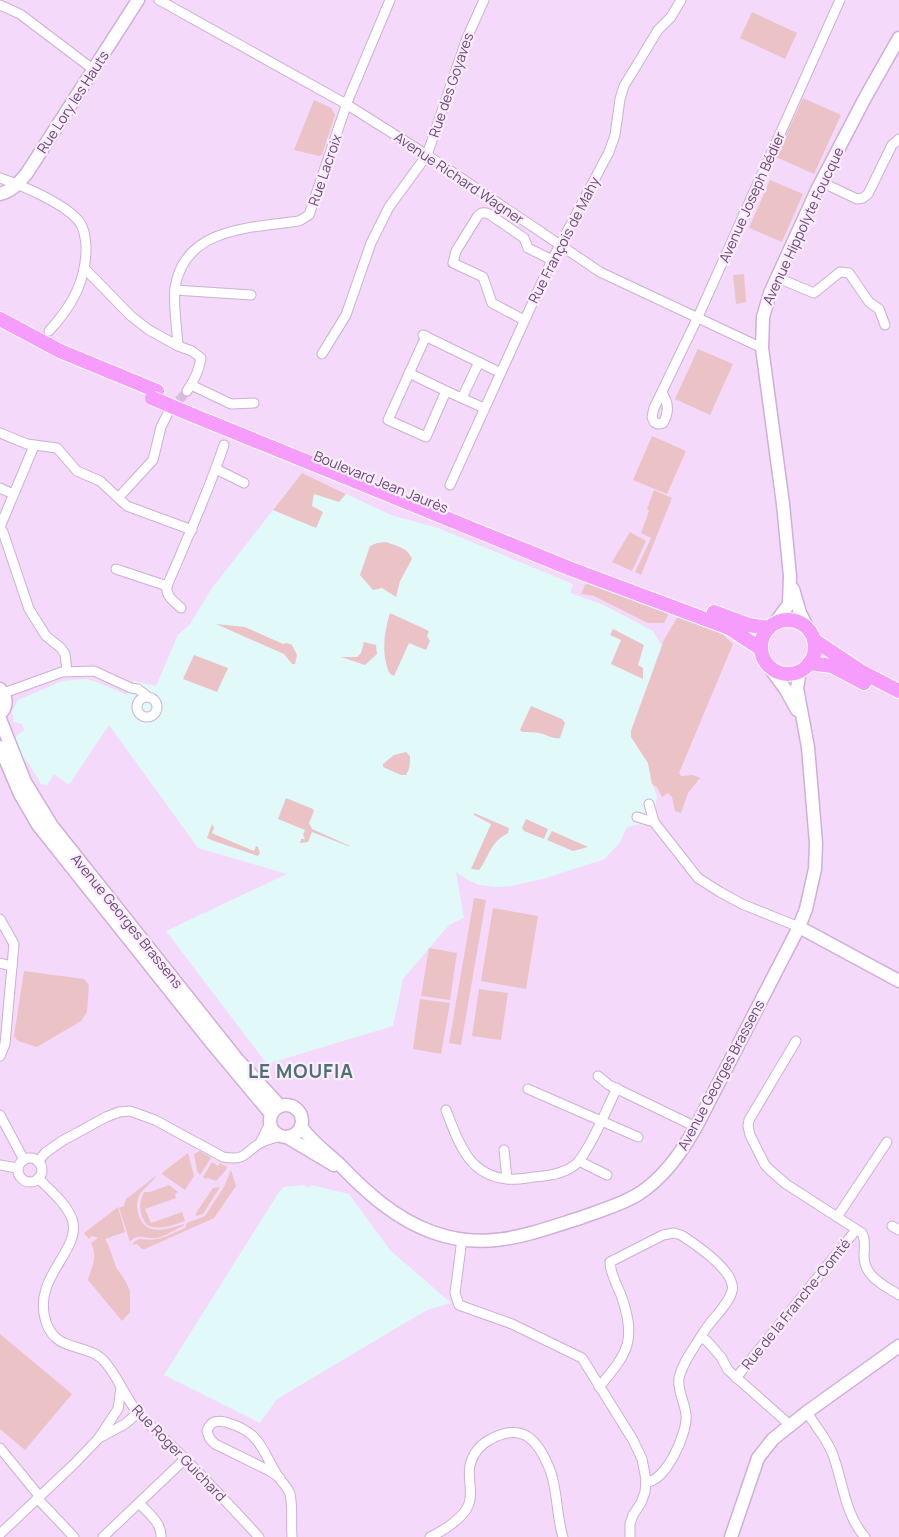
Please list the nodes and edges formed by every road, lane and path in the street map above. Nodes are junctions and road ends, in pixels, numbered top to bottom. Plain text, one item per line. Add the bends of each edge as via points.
1 (138, 0) edge
2 (159, 0) edge
3 (390, 0) edge
4 (484, 0) edge
5 (681, 0) edge
6 (840, 0) edge
7 (0, 5) edge
8 (899, 38) edge
9 (94, 70) junction
10 (346, 104) junction
11 (899, 139) edge
12 (427, 155) junction
13 (0, 178) edge
14 (821, 182) junction
15 (18, 185) junction
16 (0, 194) edge
17 (559, 246) junction
18 (552, 260) junction
19 (85, 269) junction
20 (778, 278) junction
21 (175, 290) junction
22 (251, 295) dead end
23 (0, 318) edge
24 (697, 318) junction
25 (524, 320) junction
26 (885, 325) dead end
27 (0, 330) edge
28 (49, 331) dead end
29 (178, 346) junction
30 (762, 348) junction
31 (322, 354) dead end
32 (479, 362) junction
33 (499, 372) junction
34 (409, 373) junction
35 (446, 391) junction
36 (662, 393) dead end
37 (154, 395) junction
38 (462, 398) junction
39 (254, 403) dead end
40 (484, 408) junction
41 (192, 410) junction
42 (167, 415) tunnel mouth
43 (0, 433) edge
44 (224, 445) dead end
45 (34, 446) junction
46 (216, 469) junction
47 (244, 483) dead end
48 (450, 485) dead end
49 (0, 488) edge
50 (14, 494) junction
51 (118, 497) junction
52 (0, 528) edge
53 (192, 530) junction
54 (116, 569) dead end
55 (790, 576) junction
56 (167, 586) junction
57 (181, 608) dead end
58 (772, 626) junction
59 (812, 635) junction
60 (762, 649) junction
61 (768, 664) junction
62 (805, 667) junction
63 (67, 671) junction
64 (2, 691) edge
65 (899, 691) edge
66 (144, 698) dead end
67 (899, 701) edge
68 (0, 714) edge
69 (0, 719) edge
70 (803, 720) junction
71 (0, 747) edge
72 (649, 804) dead end
73 (637, 817) dead end
74 (654, 822) junction
75 (0, 919) edge
76 (799, 927) junction
77 (0, 963) edge
78 (12, 966) junction
79 (899, 981) edge
80 (796, 1041) dead end
81 (0, 1056) edge
82 (598, 1076) dead end
83 (617, 1088) junction
84 (528, 1089) dead end
85 (446, 1110) dead end
86 (274, 1114) junction
87 (0, 1115) edge
88 (600, 1121) junction
89 (301, 1126) junction
90 (696, 1127) junction
91 (284, 1137) junction
92 (638, 1137) dead end
93 (887, 1142) dead end
94 (260, 1143) junction
95 (504, 1150) dead end
96 (24, 1160) junction
97 (579, 1161) junction
98 (38, 1162) junction
99 (0, 1165) edge
100 (18, 1168) junction
101 (347, 1172) junction
102 (607, 1175) dead end
103 (38, 1178) junction
104 (507, 1179) junction
105 (837, 1217) junction
106 (856, 1230) junction
107 (462, 1239) junction
108 (899, 1295) edge
109 (701, 1337) junction
110 (899, 1346) edge
111 (736, 1378) junction
112 (121, 1387) junction
113 (600, 1387) junction
114 (118, 1409) junction
115 (136, 1409) junction
116 (806, 1412) junction
117 (790, 1425) junction
118 (98, 1439) junction
119 (0, 1448) edge
120 (185, 1459) junction
121 (280, 1478) junction
122 (646, 1482) junction
123 (38, 1498) junction
124 (139, 1504) junction
125 (0, 1534) edge
126 (446, 1534) edge
127 (74, 1537) edge
128 (103, 1537) edge
129 (161, 1537) edge
130 (259, 1537) edge
131 (292, 1537) edge
132 (430, 1537) edge
133 (563, 1537) edge
134 (630, 1537) edge
135 (731, 1537) edge
136 (865, 1537) edge

1 - 9 street, Rue Lory les Hauts
2 - 10 street, Avenue Richard Wagner
3 - 10 street, Rue Lacroix
4 - 12 street, Rue des Goyaves via 467,38
5 - 17 street, Rue François de Mahy via 658,30 624,86 609,152
6 - 24 street, Avenue Joseph Bédier
7 - 9 street via 20,14
8 - 14 street, Avenue Hippolyte Foucque
9 - 15 street, Rue Lory les Hauts
10 - 12 street, Avenue Richard Wagner
10 - 21 street, Rue Lacroix via 309,215 299,221 225,232 204,242 189,256 179,272
11 - 14 street via 892,145 863,198 857,199
12 - 17 street, Avenue Richard Wagner
12 - 31 street, Rue des Goyaves via 389,207 371,242 346,316
13 - 15 street
14 - 20 street, Avenue Hippolyte Foucque
15 - 16 street, Rue Lory les Hauts
15 - 19 street via 64,208 78,221 85,233
17 - 18 street, Rue François de Mahy
17 - 24 street, Avenue Richard Wagner via 600,272
18 - 25 street, Rue François de Mahy
18 - 25 street via 528,248 524,238 484,212 477,217 456,251 453,263 483,277 492,303
19 - 28 street via 71,303
19 - 29 street via 131,316
20 - 26 street via 814,293 840,272 849,273 869,302 879,309
20 - 30 street, Avenue Hippolyte Foucque via 765,307
21 - 22 street
21 - 29 street, Rue Lacroix
23 - 37 main road, Boulevard Jean Jaurès
24 - 30 street, Avenue Richard Wagner
24 - 36 street, Avenue Joseph Bédier
25 - 33 street, Rue François de Mahy
27 - 37 main road, Boulevard Jean Jaurès via 60,360
29 - 39 street via 201,358 189,388 231,404
30 - 55 street, Avenue Hippolyte Foucque
32 - 33 street
32 - 34 street via 425,336
32 - 38 street
33 - 40 street, Rue François de Mahy
34 - 35 street
34 - 35 street via 388,420 426,437
35 - 38 street
37 - 41 main road, Boulevard Jean Jaurès, bridge
38 - 40 street
40 - 48 street, Rue François de Mahy
41 - 58 main road, Boulevard Jean Jaurès via 575,561 740,622
41 - 60 main road, Boulevard Jean Jaurès via 571,569 729,628
42 - 51 street via 153,460
43 - 45 street
44 - 46 street
45 - 50 street
45 - 51 street via 57,448 77,471 100,481
46 - 47 street
46 - 53 street
49 - 50 street
50 - 52 street
51 - 53 street via 127,506
52 - 63 street via 29,609 46,636 65,654
53 - 56 street
54 - 56 street
55 - 58 street, Avenue Hippolyte Foucque via 789,604
55 - 59 street, Avenue Hippolyte Foucque via 800,613
56 - 57 street via 167,595
58 - 59 main road, Boulevard Jean Jaurès via 791,620 804,625
58 - 60 main road via 762,642
59 - 62 main road via 814,656
59 - 65 main road, Boulevard Jean Jaurès via 862,672
60 - 61 main road
61 - 62 main road via 774,670 792,674
61 - 70 street, Avenue Georges Brassens
62 - 67 main road via 832,666
62 - 70 street, Avenue Georges Brassens via 797,688
63 - 64 street
63 - 66 street via 94,671 138,689
64 - 68 street via 6,703
69 - 86 street, Avenue Georges Brassens via 25,782 52,826 237,1060
70 - 76 street, Avenue Georges Brassens via 816,843 815,869
71 - 86 street, Avenue Georges Brassens via 38,825 210,1041
72 - 74 street
73 - 74 street
74 - 76 street via 698,878 742,904
75 - 78 street via 14,944
76 - 79 street
76 - 90 street, Avenue Georges Brassens
77 - 78 street
78 - 81 street via 5,1044
80 - 105 street via 750,1120 748,1130 760,1157 771,1171
82 - 83 street
83 - 88 street
83 - 90 street
84 - 88 street
85 - 104 street via 465,1156 479,1168
86 - 89 street via 291,1106 300,1115
86 - 91 street via 273,1131
86 - 94 street
87 - 96 street
88 - 92 street
88 - 97 street
89 - 91 street via 294,1135
89 - 101 street, Avenue Georges Brassens
90 - 107 street, Avenue Georges Brassens via 672,1163 637,1195 532,1234 499,1241
91 - 94 street
91 - 101 street, Avenue Georges Brassens
93 - 105 street
94 - 98 street via 236,1159 224,1157 155,1120 130,1111 106,1117 62,1140
95 - 104 street
96 - 98 street via 29,1158
96 - 100 street
97 - 102 street
97 - 104 street via 563,1171 545,1176
98 - 103 street via 42,1172
99 - 100 street
100 - 103 street via 24,1180
101 - 107 street, Avenue Georges Brassens via 393,1213 434,1233
103 - 112 street, Rue Roger Guichard via 73,1220 69,1247 45,1294 46,1322 59,1340 102,1358
105 - 106 street
106 - 108 street via 864,1236 864,1260 869,1274
106 - 111 street, Rue de la Franche-Comté
107 - 113 street via 455,1293 459,1305 512,1324 575,1353 582,1358
109 - 111 street
109 - 113 street via 730,1297 733,1287 724,1269 681,1235 668,1233 610,1262 624,1305 629,1340 626,1352
109 - 122 street via 685,1360 679,1378 686,1424 668,1468 656,1479
110 - 116 street
111 - 117 street
112 - 114 street
112 - 115 street, Rue Roger Guichard
113 - 122 street via 633,1440 642,1459
114 - 115 street via 126,1406
114 - 118 street
115 - 118 street via 125,1424
115 - 120 street, Rue Roger Guichard
116 - 117 street
116 - 136 street via 833,1453 849,1508 858,1530
117 - 135 street via 773,1438 758,1458
118 - 123 street
119 - 123 street
120 - 124 street
120 - 130 street, Rue Roger Guichard
121 - 121 street via 215,1444 210,1439 208,1427 220,1421 252,1434
121 - 131 street via 290,1494
122 - 134 street via 641,1503 630,1524
123 - 125 street
123 - 127 street
124 - 128 street
124 - 129 street via 156,1521
126 - 132 street
126 - 133 street via 468,1508 470,1466 478,1448 502,1433 515,1431 530,1438 550,1470

